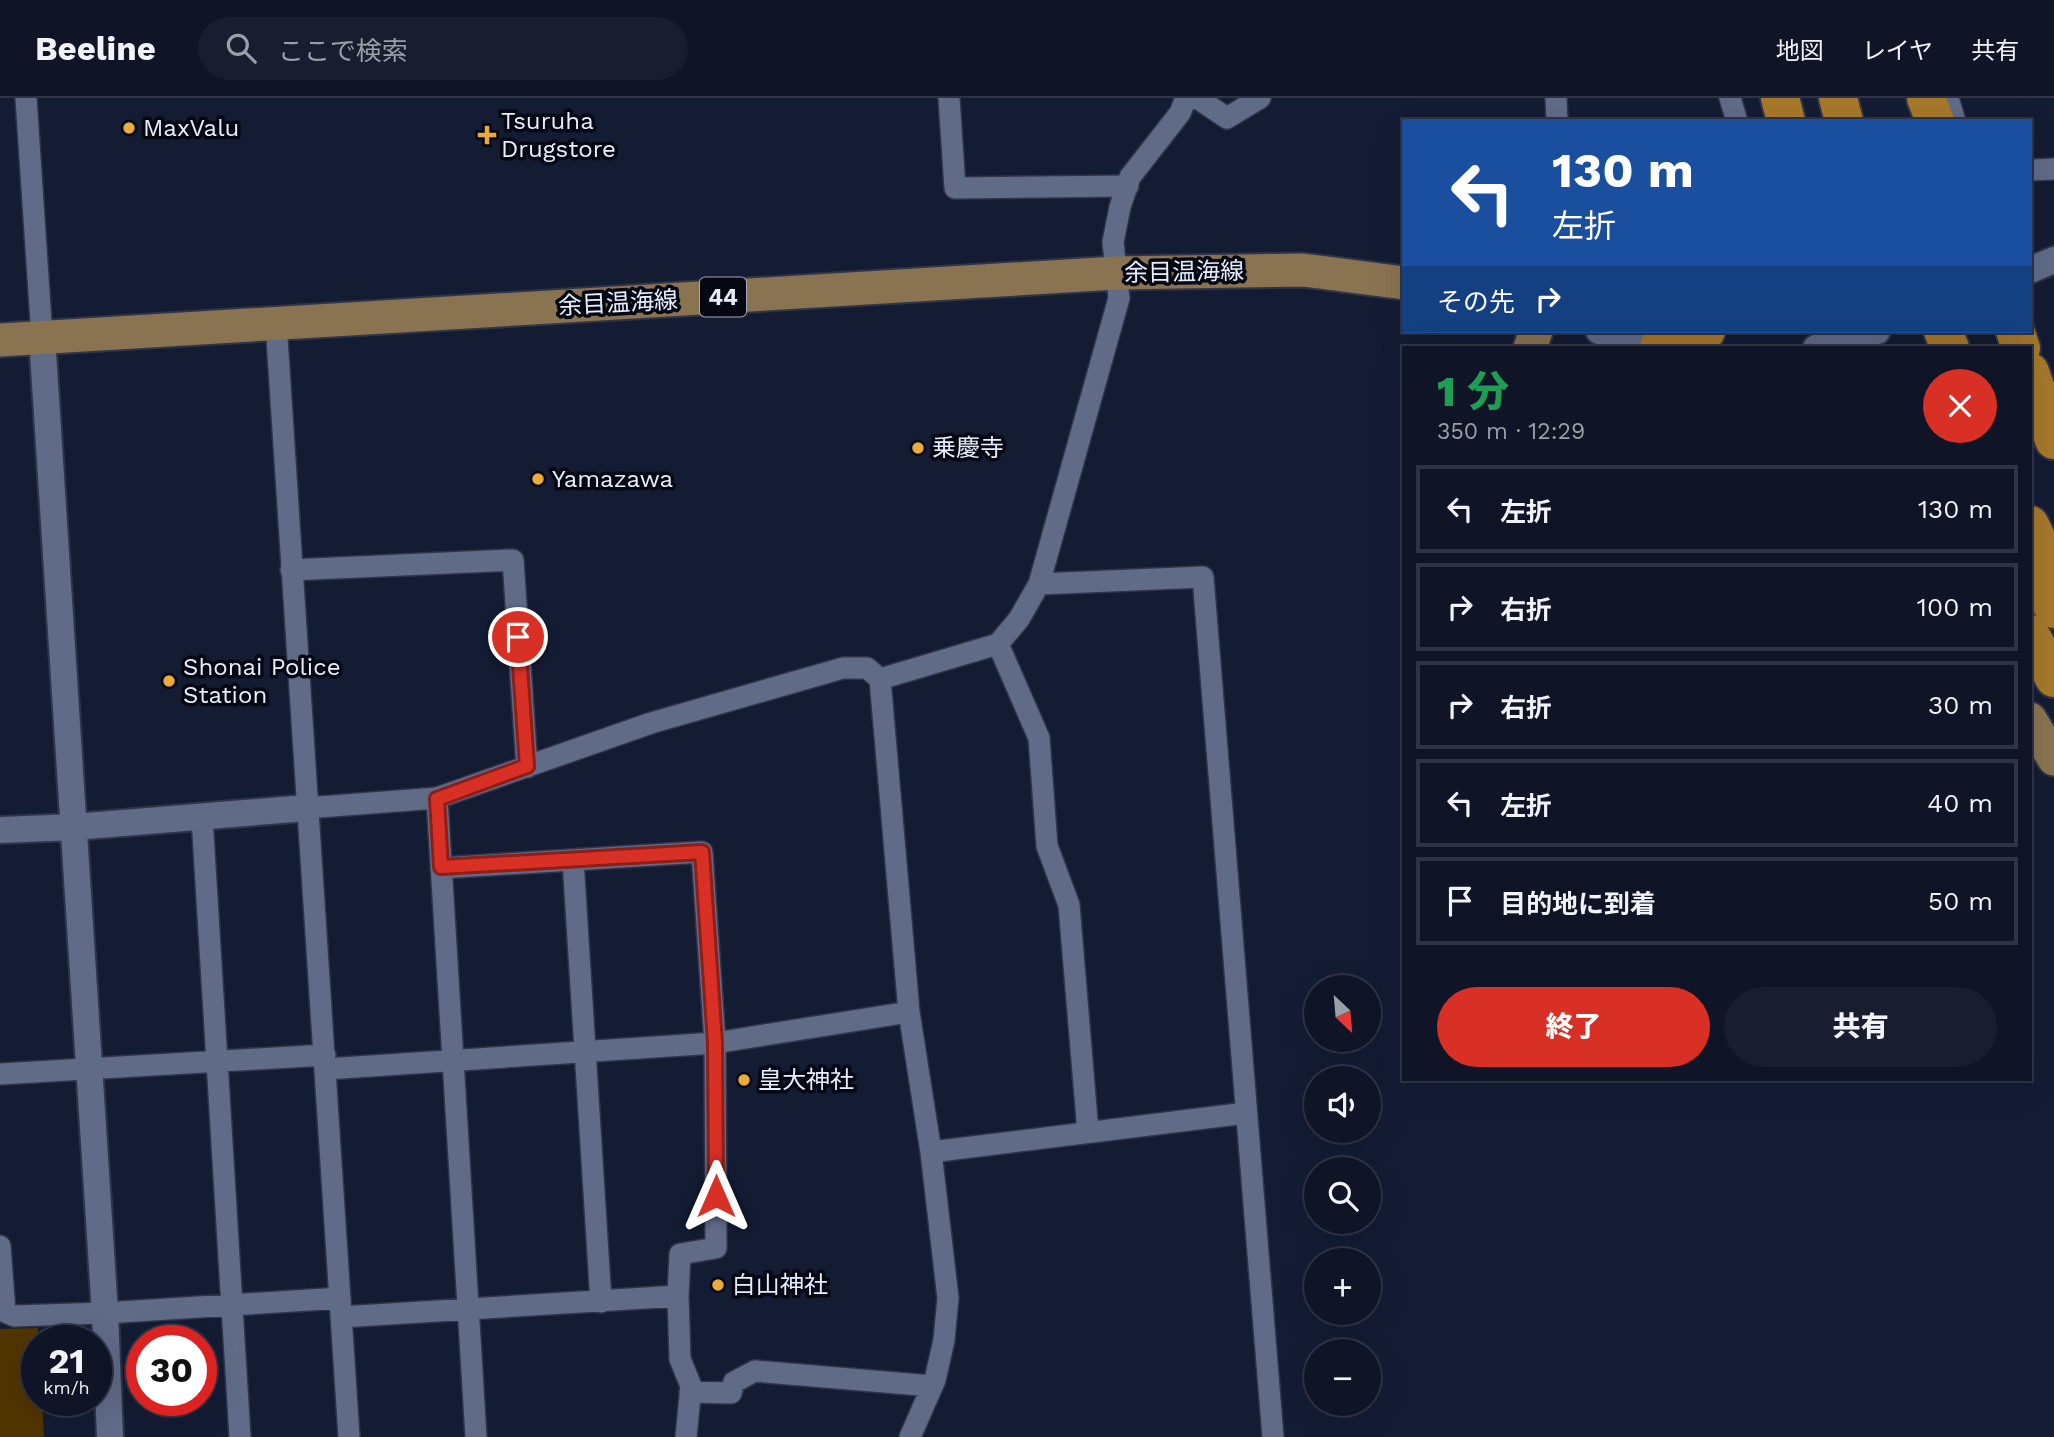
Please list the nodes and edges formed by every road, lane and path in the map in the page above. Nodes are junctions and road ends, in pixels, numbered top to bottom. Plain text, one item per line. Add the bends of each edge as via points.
1 (26, 98) edge
2 (949, 98) edge
3 (1186, 98) edge
4 (1197, 98) edge
5 (1260, 98) edge
6 (1556, 98) edge
7 (1730, 98) edge
8 (1780, 98) edge
9 (1838, 98) edge
10 (1856, 98) edge
11 (1926, 98) edge
12 (1948, 98) edge
13 (1557, 119) edge
14 (1736, 119) edge
15 (1785, 119) edge
16 (1843, 119) edge
17 (1861, 119) edge
18 (1934, 119) edge
19 (1954, 119) edge
20 (2054, 169) edge
21 (2032, 170) edge
22 (1128, 186) junction
23 (2054, 260) edge
24 (2032, 269) edge
25 (1116, 273) junction
26 (1402, 283) edge
27 (276, 323) junction
28 (1607, 333) edge
29 (1701, 333) edge
30 (1870, 333) edge
31 (42, 337) junction
32 (0, 340) edge
33 (1656, 346) edge
34 (1669, 346) edge
35 (1823, 346) edge
36 (2032, 378) edge
37 (2054, 440) edge
38 (2032, 529) edge
39 (2032, 566) edge
40 (291, 570) junction
41 (2054, 575) edge
42 (1039, 584) junction
43 (2054, 609) edge
44 (2032, 638) edge
45 (998, 644) junction
46 (2054, 678) edge
47 (880, 679) junction
48 (2032, 722) edge
49 (2054, 759) edge
50 (527, 766) junction
51 (437, 799) junction
52 (306, 808) junction
53 (202, 817) junction
54 (74, 827) junction
55 (0, 830) edge
56 (573, 860) junction
57 (441, 867) junction
58 (909, 1012) junction
59 (715, 1043) junction
60 (585, 1053) junction
61 (218, 1062) junction
62 (325, 1062) junction
63 (452, 1063) junction
64 (89, 1070) junction
65 (0, 1074) edge
66 (1246, 1113) junction
67 (1088, 1132) junction
68 (931, 1152) junction
69 (0, 1246) edge
70 (678, 1296) junction
71 (601, 1302) junction
72 (230, 1305) junction
73 (341, 1308) junction
74 (469, 1311) junction
75 (105, 1313) junction
76 (932, 1386) junction
77 (690, 1392) junction
78 (110, 1437) edge
79 (240, 1437) edge
80 (349, 1437) edge
81 (476, 1437) edge
82 (686, 1437) edge
83 (910, 1437) edge
84 (1273, 1437) edge

1 - 31 street
2 - 22 street via 955,188
3 - 22 street
4 - 5 street via 1227,118
6 - 13 street
7 - 14 street
8 - 15 highway
9 - 16 highway
10 - 17 highway
11 - 18 highway
12 - 19 street
20 - 21 street
22 - 25 street via 1113,242
23 - 24 street
25 - 26 main road, 余目温海線 / 44 via 1303,270
25 - 27 main road, 余目温海線 / 44
25 - 42 street via 1119,298
27 - 31 main road, 余目温海線 / 44
27 - 40 street
28 - 33 street
29 - 34 highway
30 - 35 street
31 - 32 main road, 余目温海線 / 44
31 - 54 street
36 - 37 highway
38 - 41 highway
39 - 43 highway
40 - 50 street via 513,560
40 - 52 street
42 - 45 street
42 - 66 street via 1203,577
44 - 46 highway
45 - 47 street
45 - 67 street via 1039,738 1047,846 1069,905
47 - 50 street via 867,668 843,668 651,723
47 - 58 street
48 - 49 main road
50 - 51 street
51 - 52 street
51 - 57 street
52 - 53 street
52 - 62 street
53 - 54 street
53 - 61 street
54 - 55 street
54 - 64 street
56 - 57 street
56 - 59 street via 702,852
56 - 60 street
57 - 63 street
58 - 59 street
58 - 68 street
59 - 60 street
59 - 70 street via 716,1248 680,1254
60 - 63 street
60 - 71 street
61 - 62 street
61 - 64 street
61 - 72 street
62 - 63 street
62 - 73 street
63 - 74 street
64 - 65 street
64 - 75 street
66 - 67 street
66 - 84 street
67 - 68 street
68 - 76 street via 948,1298 944,1340
69 - 75 street via 5,1312 14,1316
70 - 71 street
70 - 77 street via 680,1359
71 - 74 street
72 - 73 street
72 - 75 street
72 - 79 street
73 - 74 street
73 - 80 street
74 - 81 street
75 - 78 street
76 - 77 street via 755,1371 734,1382 731,1393
76 - 83 street
77 - 82 street

